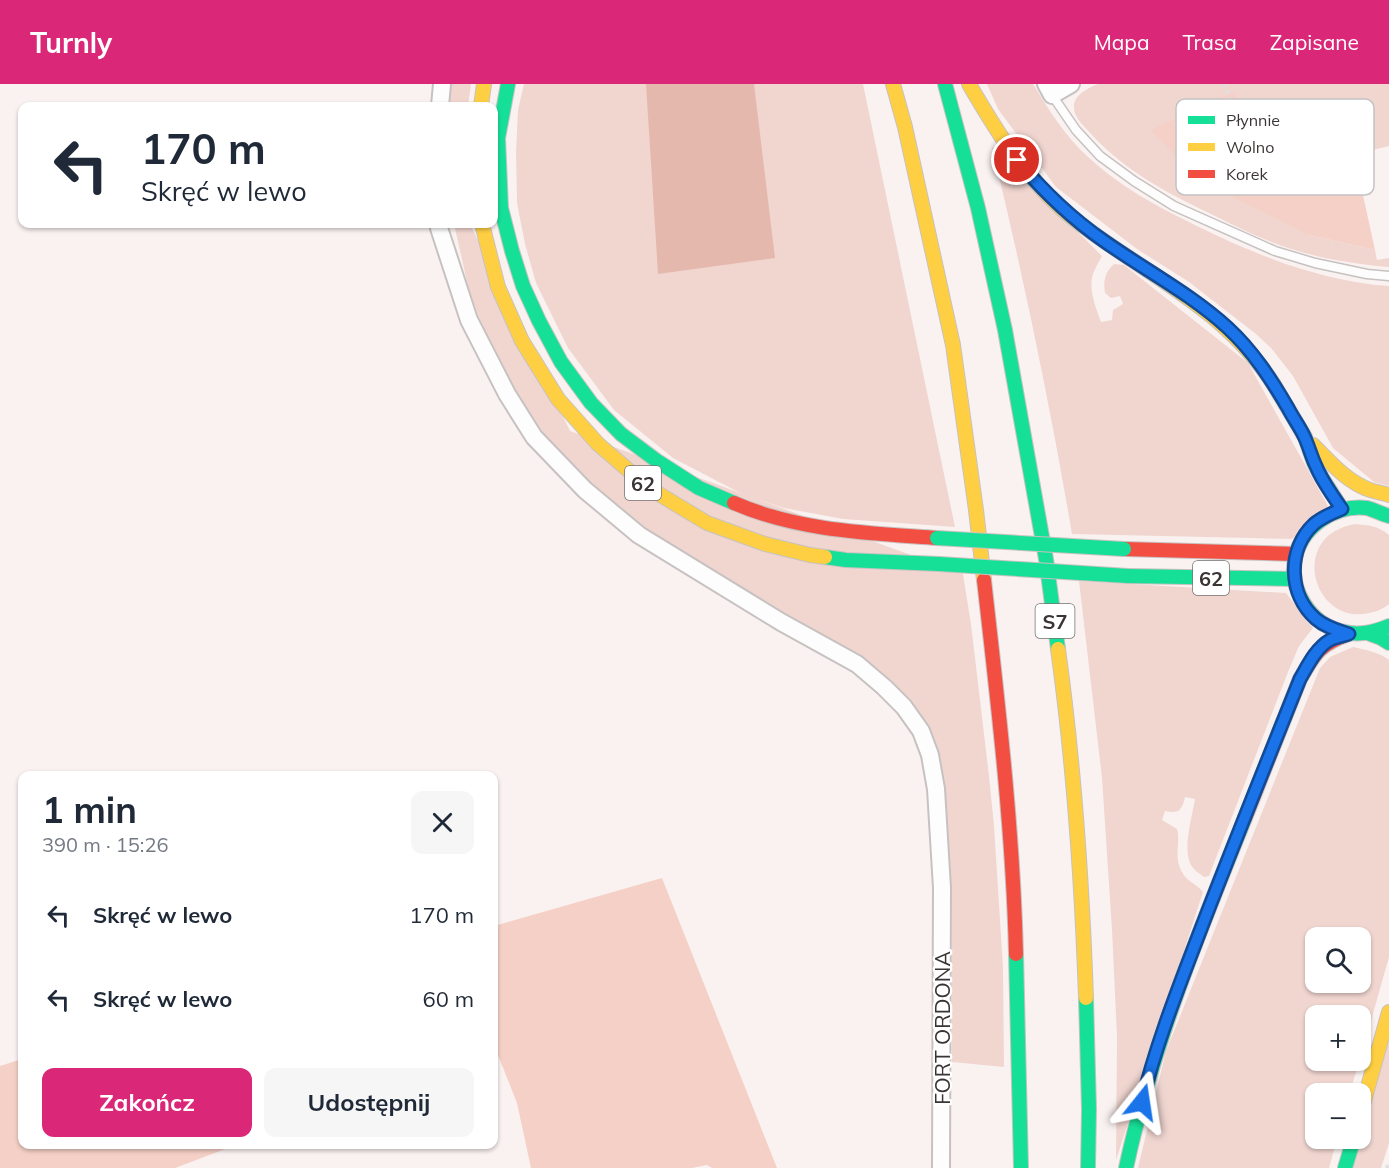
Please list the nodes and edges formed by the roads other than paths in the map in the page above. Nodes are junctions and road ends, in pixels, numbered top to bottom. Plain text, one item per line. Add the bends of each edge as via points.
1 (442, 84) edge
2 (484, 84) edge
3 (508, 84) edge
4 (882, 84) edge
5 (893, 84) edge
6 (945, 84) edge
7 (969, 84) edge
8 (1071, 84) edge
9 (1049, 90) edge
10 (440, 102) edge
11 (482, 102) edge
12 (905, 127) junction
13 (439, 228) edge
14 (483, 228) edge
15 (1389, 276) edge
16 (1305, 437) junction
17 (1389, 495) edge
18 (1342, 509) junction
19 (1389, 516) edge
20 (1296, 554) junction
21 (1294, 579) junction
22 (1389, 626) edge
23 (1370, 633) junction
24 (1349, 634) junction
25 (1389, 643) edge
26 (1389, 1012) edge
27 (1369, 1083) edge
28 (1351, 1149) edge
29 (941, 1168) edge
30 (1021, 1168) edge
31 (1088, 1168) edge
32 (1126, 1168) edge
33 (1346, 1168) edge

1 - 10 street
2 - 11 main road
3 - 20 main road, bridge via 498,138 501,208 523,285 539,321 561,362 591,403 621,434 699,488 779,519 834,530 1124,549
4 - 12 main road
5 - 12 main road
6 - 31 main road, S7 via 1005,330 1062,675 1083,905
7 - 16 main road via 1000,136 1039,186 1103,240 1227,327 1258,361
8 - 9 street
9 - 15 lane via 1076,130 1100,156 1174,206 1275,251 1315,263
12 - 30 main road via 953,345 1005,770
13 - 29 street, FORT ORDONA via 469,320 534,437 585,490 639,535 857,664 904,706 921,732 936,789 942,888
14 - 21 main road, 62, bridge via 498,286 522,340 558,399 598,444 649,489 706,523 765,544 846,560 1128,576
16 - 17 main road via 1354,481
16 - 18 main road via 1330,494
18 - 19 main road via 1369,508
18 - 20 main road via 1313,525
20 - 21 main road
21 - 24 main road via 1305,608 1329,628
22 - 23 main road
23 - 24 main road
23 - 25 main road
24 - 32 main road via 1319,650 1300,679 1167,1018
26 - 27 main road
28 - 33 main road

